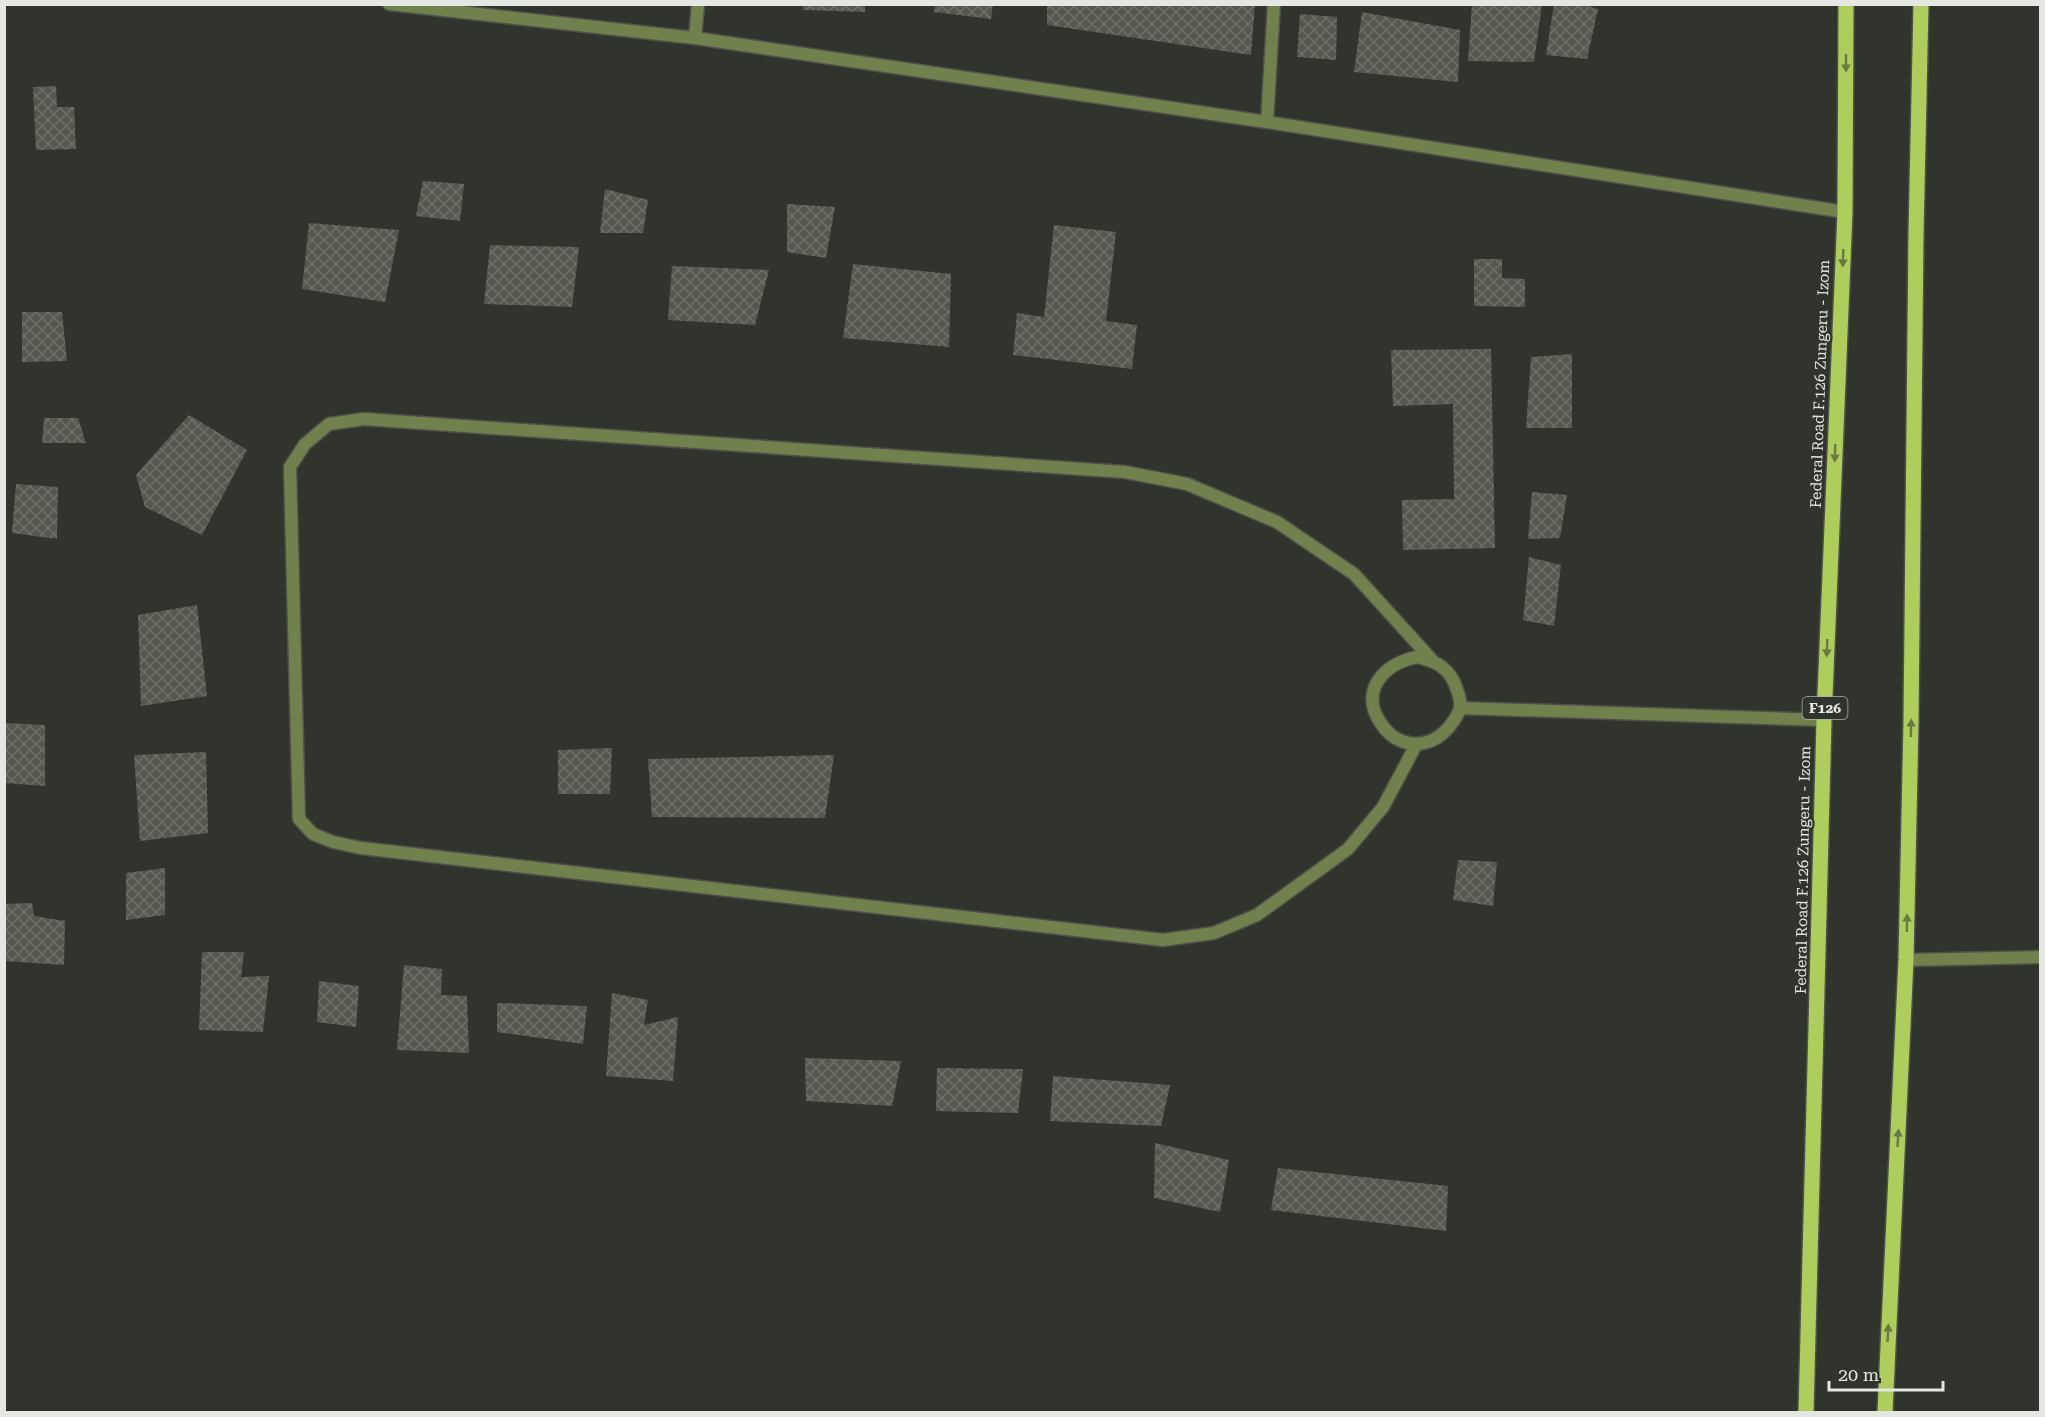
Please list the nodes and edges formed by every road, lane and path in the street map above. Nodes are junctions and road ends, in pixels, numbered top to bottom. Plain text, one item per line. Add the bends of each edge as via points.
1 (698, 4) edge
2 (1274, 4) edge
3 (1846, 4) edge
4 (1921, 4) edge
5 (394, 5) edge
6 (695, 38) junction
7 (1267, 122) junction
8 (1845, 212) junction
9 (1432, 660) junction
10 (1460, 708) junction
11 (1824, 720) junction
12 (1416, 745) junction
13 (2040, 957) edge
14 (1906, 960) junction
15 (1806, 1413) edge
16 (1885, 1413) edge

1 - 6 street
2 - 7 street
3 -> 8 main road, Federal Road F.126 Zungeru - Izom / F126
14 -> 4 main road
5 - 6 street
6 - 7 street
7 - 8 street
8 -> 11 main road, Federal Road F.126 Zungeru - Izom / F126
9 - 10 street via 1445,668 1454,681
9 - 12 street via 1417,657 1396,663 1379,678 1374,692 1379,721 1388,733
9 - 12 street via 1354,574 1277,522 1187,484 1125,472 364,420 329,424 304,444 290,467 299,819 313,834 333,842 1163,940 1214,933 1257,915 1348,849 1383,807
10 - 11 street
10 - 12 street via 1443,734
11 - 15 main road, Federal Road F.126 Zungeru - Izom / F126
13 - 14 street
16 -> 14 main road

